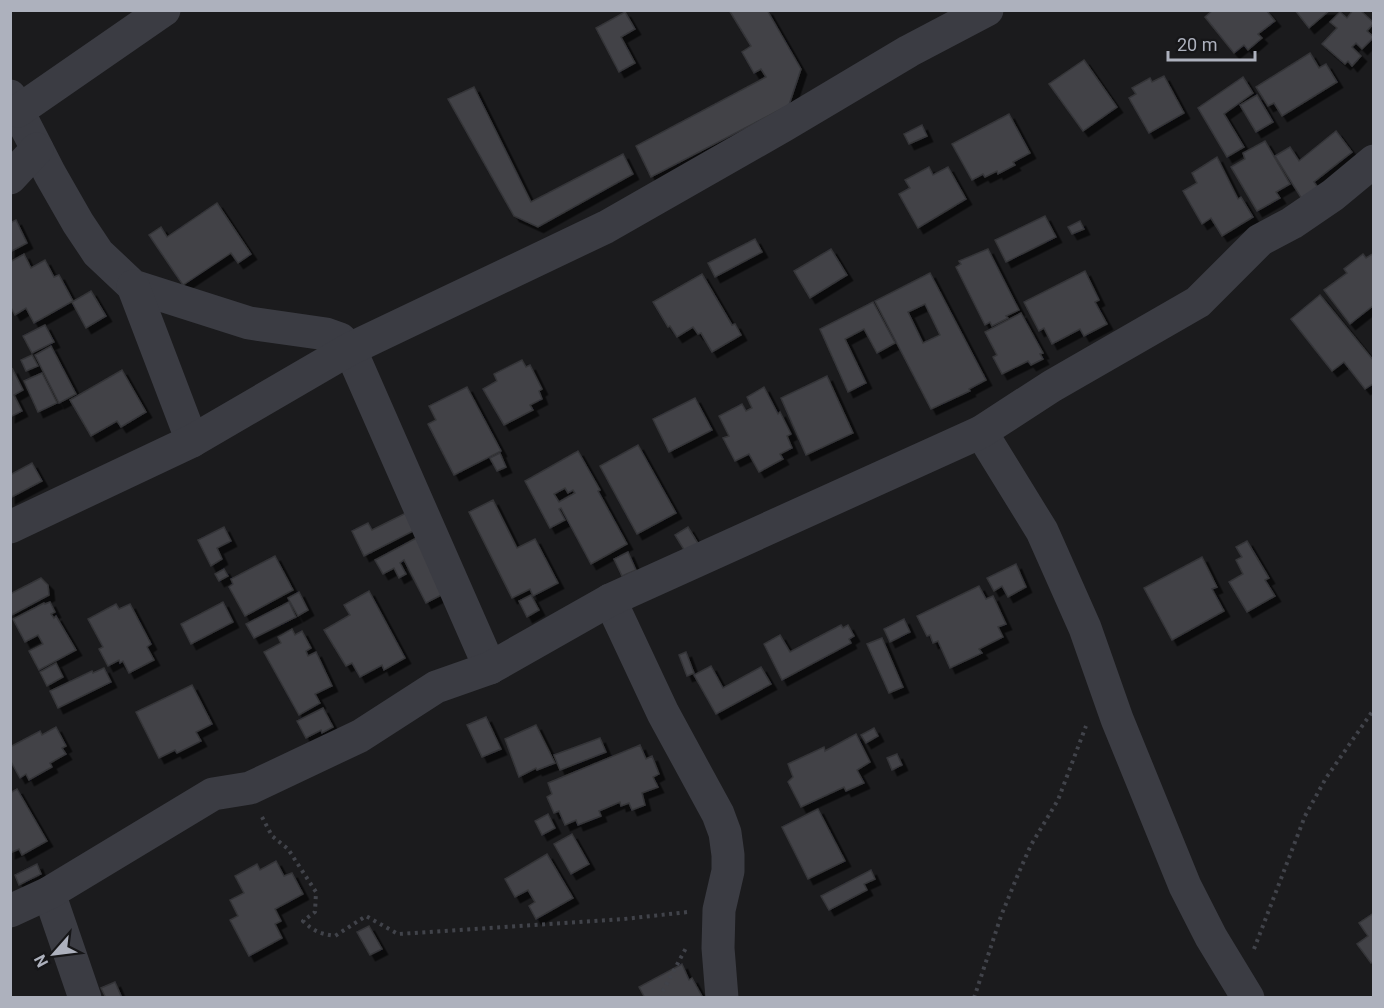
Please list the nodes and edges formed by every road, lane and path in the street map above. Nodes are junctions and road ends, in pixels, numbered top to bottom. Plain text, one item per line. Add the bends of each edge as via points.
1 (164, 10) edge
2 (987, 10) edge
3 (14, 104) edge
4 (37, 149) junction
5 (1374, 161) edge
6 (10, 178) edge
7 (133, 286) junction
8 (350, 349) junction
9 (981, 432) junction
10 (192, 441) junction
11 (10, 527) edge
12 (610, 600) junction
13 (490, 668) junction
14 (1374, 709) edge
15 (1088, 718) dead end
16 (250, 788) junction
17 (49, 893) junction
18 (719, 910) junction
19 (10, 911) edge
20 (687, 944) dead end
21 (1245, 991) edge
22 (85, 998) edge
23 (659, 998) edge
24 (722, 998) edge
25 (974, 998) edge

1 - 3 street
2 - 8 street via 606,227
3 - 4 street
4 - 6 street
4 - 7 street via 93,246
5 - 9 street via 1292,224 1260,240 1198,302
7 - 8 street via 249,323 327,334
7 - 10 street
8 - 10 street
8 - 13 street
9 - 12 street
9 - 21 street via 1042,531 1085,628 1117,719 1185,886
10 - 11 street
12 - 13 street
12 - 18 street via 663,713 722,824 728,872
13 - 16 street via 436,687 360,736
14 - 21 path via 1305,816
15 - 25 path via 1058,800 1031,844 1001,916
16 - 17 street via 213,794
16 - 18 path via 249,795 272,836 288,849 316,892 315,912 303,921 319,933 335,936 366,916 398,934
17 - 19 street
17 - 22 street
18 - 24 street
20 - 23 path

